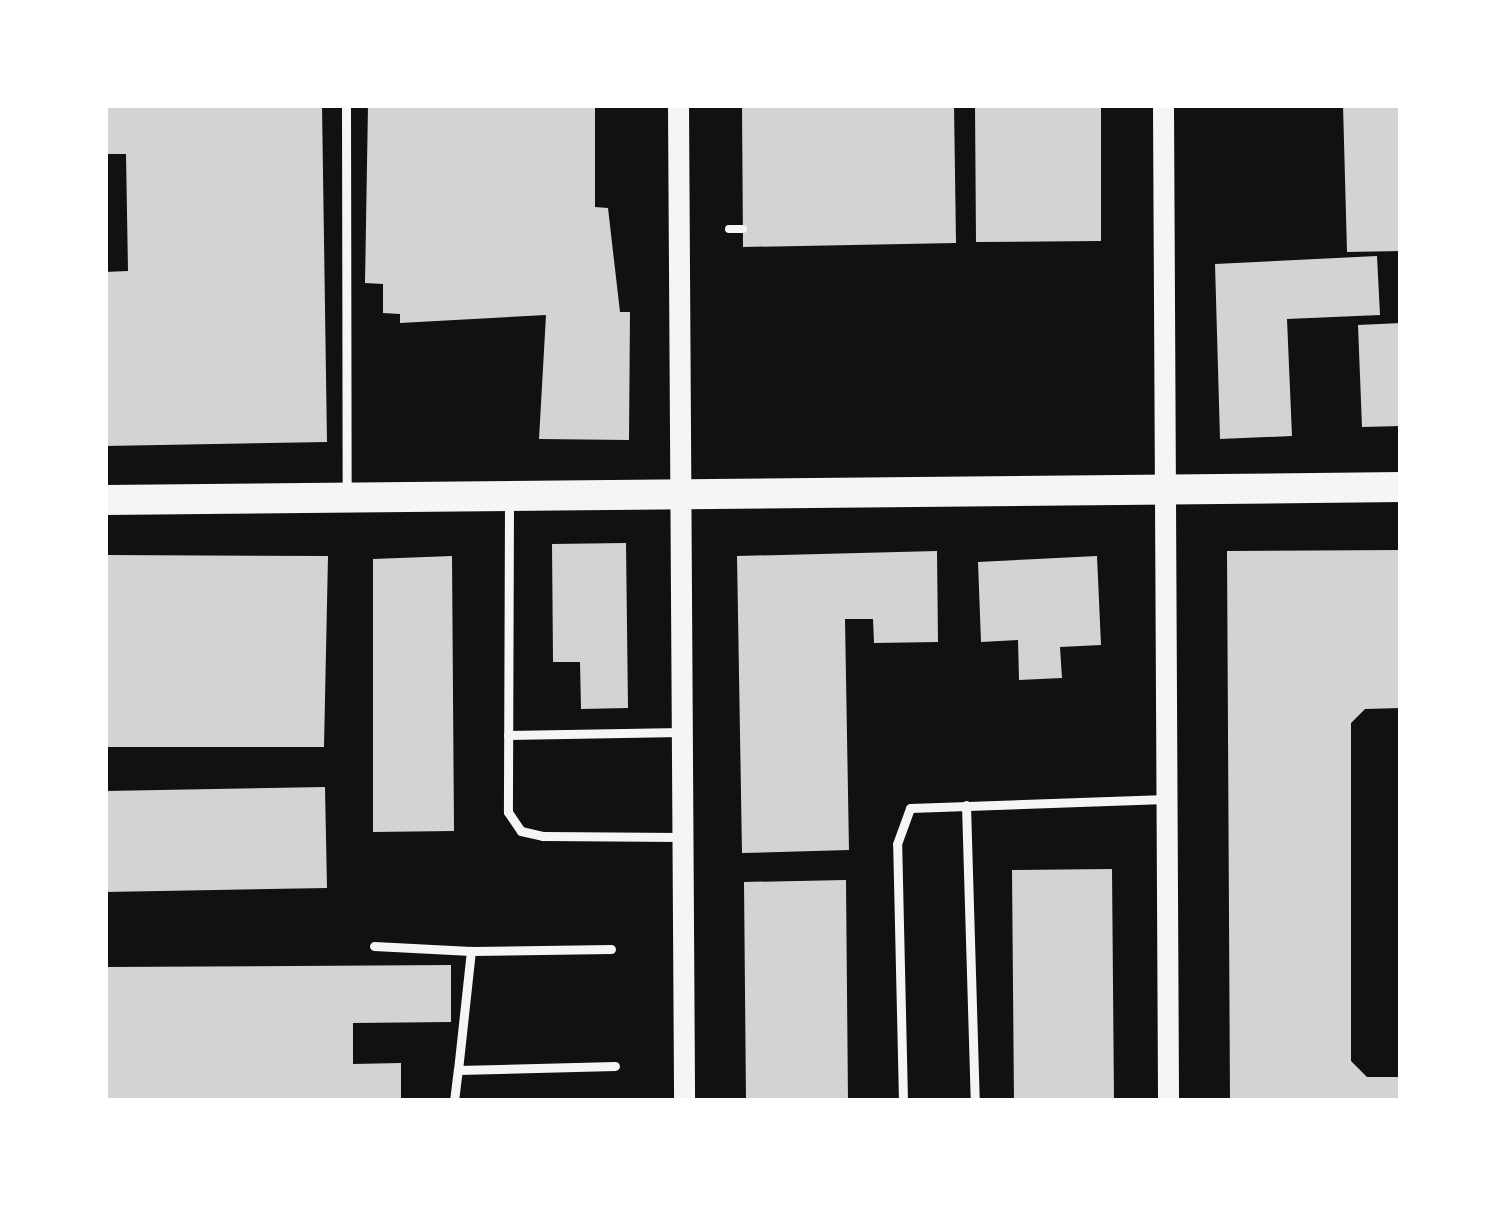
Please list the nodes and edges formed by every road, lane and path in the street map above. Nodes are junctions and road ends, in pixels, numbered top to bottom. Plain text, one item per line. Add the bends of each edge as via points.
1 (346, 105) edge
2 (677, 105) edge
3 (1163, 105) edge
4 (729, 229) dead end
5 (743, 229) dead end
6 (1401, 487) edge
7 (1163, 488) junction
8 (509, 492) junction
9 (347, 493) junction
10 (680, 495) junction
11 (105, 500) edge
12 (681, 732) junction
13 (508, 735) junction
14 (1166, 799) junction
15 (966, 805) junction
16 (681, 837) junction
17 (374, 946) dead end
18 (611, 949) dead end
19 (471, 951) junction
20 (615, 1066) dead end
21 (458, 1070) junction
22 (454, 1101) edge
23 (684, 1101) edge
24 (903, 1101) edge
25 (975, 1101) edge
26 (1168, 1101) edge

1 - 9 lane
2 - 10 street
3 - 7 street
4 - 5 path
6 - 7 main road
7 - 10 main road
7 - 14 street
8 - 9 main road
8 - 10 main road
8 - 13 lane
9 - 11 main road
10 - 12 street
12 - 13 lane
12 - 16 street
13 - 16 lane via 508,812 521,831
14 - 15 lane
14 - 26 street
15 - 24 lane via 910,808 897,844
15 - 25 lane
16 - 23 street
17 - 19 lane
18 - 19 lane
19 - 21 lane
20 - 21 lane
21 - 22 lane

